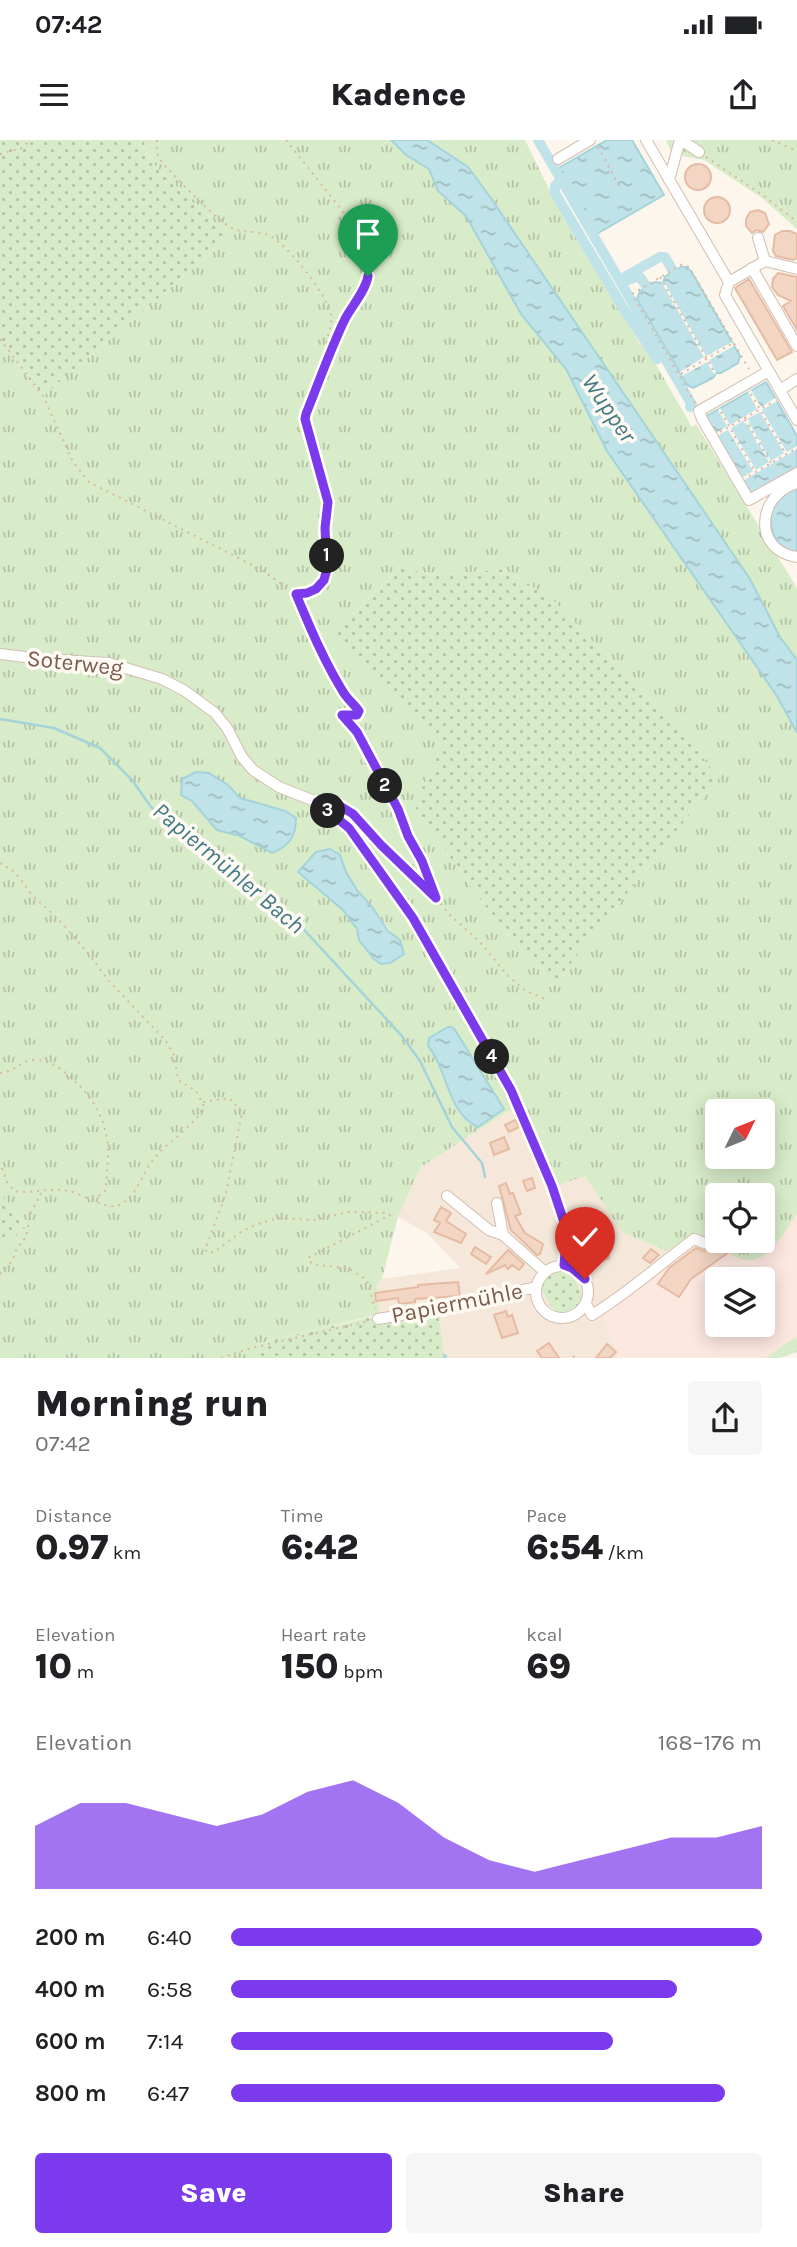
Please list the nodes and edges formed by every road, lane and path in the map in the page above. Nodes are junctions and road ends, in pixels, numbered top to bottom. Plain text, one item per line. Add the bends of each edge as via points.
1 (30, 140) edge
2 (157, 140) edge
3 (286, 140) edge
4 (646, 140) edge
5 (681, 140) edge
6 (772, 140) edge
7 (593, 143) edge
8 (797, 151) edge
9 (699, 152) joint
10 (0, 154) edge
11 (558, 159) dead end
12 (669, 180) junction
13 (621, 189) dead end
14 (797, 222) edge
15 (758, 238) dead end
16 (765, 261) junction
17 (752, 268) junction
18 (797, 269) edge
19 (660, 277) junction
20 (729, 282) junction
21 (0, 339) edge
22 (734, 343) junction
23 (797, 346) edge
24 (326, 359) junction
25 (707, 359) junction
26 (769, 371) junction
27 (715, 373) dead end
28 (679, 375) junction
29 (755, 379) junction
30 (797, 379) edge
31 (749, 391) dead end
32 (778, 395) junction
33 (719, 409) dead end
34 (760, 409) junction
35 (699, 411) junction
36 (745, 418) junction
37 (797, 420) edge
38 (730, 427) junction
39 (714, 436) dead end
40 (797, 447) edge
41 (786, 454) junction
42 (771, 463) junction
43 (755, 472) junction
44 (797, 472) edge
45 (748, 476) dead end
46 (797, 483) edge
47 (797, 557) edge
48 (296, 594) junction
49 (0, 654) edge
50 (317, 802) junction
51 (0, 863) edge
52 (436, 898) junction
53 (545, 999) dead end
54 (0, 1073) edge
55 (203, 1102) junction
56 (0, 1164) edge
57 (41, 1192) junction
58 (447, 1196) dead end
59 (94, 1199) junction
60 (497, 1203) dead end
61 (503, 1235) junction
62 (704, 1243) dead end
63 (564, 1265) junction
64 (545, 1272) junction
65 (0, 1275) edge
66 (536, 1287) junction
67 (586, 1304) junction
68 (378, 1319) junction
69 (221, 1358) edge

1 - 10 path via 22,148
2 - 24 path via 157,154 164,165 220,220 235,230 267,234 299,264 331,314
3 - 24 path via 356,228 362,242 367,284
4 - 12 street
5 - 9 street
5 - 12 street
6 - 8 path
7 - 11 street
7 - 13 path
9 - 14 path
12 - 20 street
15 - 16 street
16 - 17 street
16 - 18 street
17 - 20 street
17 - 23 street
19 - 22 path via 684,265 692,269
19 - 25 path
19 - 28 path via 632,293
20 - 26 street via 725,295
21 - 48 path via 43,396 83,477 260,569
22 - 25 path
22 - 29 path
24 - 48 path via 305,419 328,502 327,572 316,589
25 - 27 path
25 - 28 path
26 - 29 street
26 - 32 street
28 - 35 path
29 - 35 street
30 - 32 street
31 - 34 path
32 - 34 path
32 - 37 street
33 - 38 path
34 - 36 path
34 - 41 path
35 - 44 street via 750,500
36 - 38 path
36 - 42 path
38 - 39 path
38 - 43 path
40 - 41 path
41 - 42 path
42 - 43 path
43 - 45 path
46 - 47 street via 775,494 765,517 771,541
48 - 52 path via 316,642 359,711 342,715 357,732 398,809
49 - 50 street, Soterweg via 109,663 162,679 215,713 253,770
50 - 52 path via 332,801 353,814
50 - 63 street, Soterweg via 349,828 413,918 511,1090 567,1231
51 - 55 path via 15,872 158,1031 174,1055 178,1080 196,1091
52 - 53 path via 508,976
54 - 59 path via 29,1060 44,1061 67,1074 91,1099 100,1114 108,1151 106,1190
55 - 59 path via 197,1117 154,1158 125,1201 114,1206
55 - 68 path via 229,1098 242,1112 226,1193 205,1250 214,1252 255,1225 277,1218 315,1220 348,1212 388,1213 308,1258 312,1264 350,1269 367,1280
56 - 57 path via 12,1190
57 - 59 path via 62,1190
57 - 65 path via 26,1237
58 - 61 street via 489,1230
60 - 61 street
61 - 64 street
62 - 67 street via 694,1239 625,1295 592,1315
63 - 64 street, Papiermühle
63 - 67 street via 585,1279
64 - 66 street, Papiermühle
66 - 67 street, Papiermühle via 538,1303 557,1318 573,1316
66 - 68 street, Papiermühle
68 - 69 path

